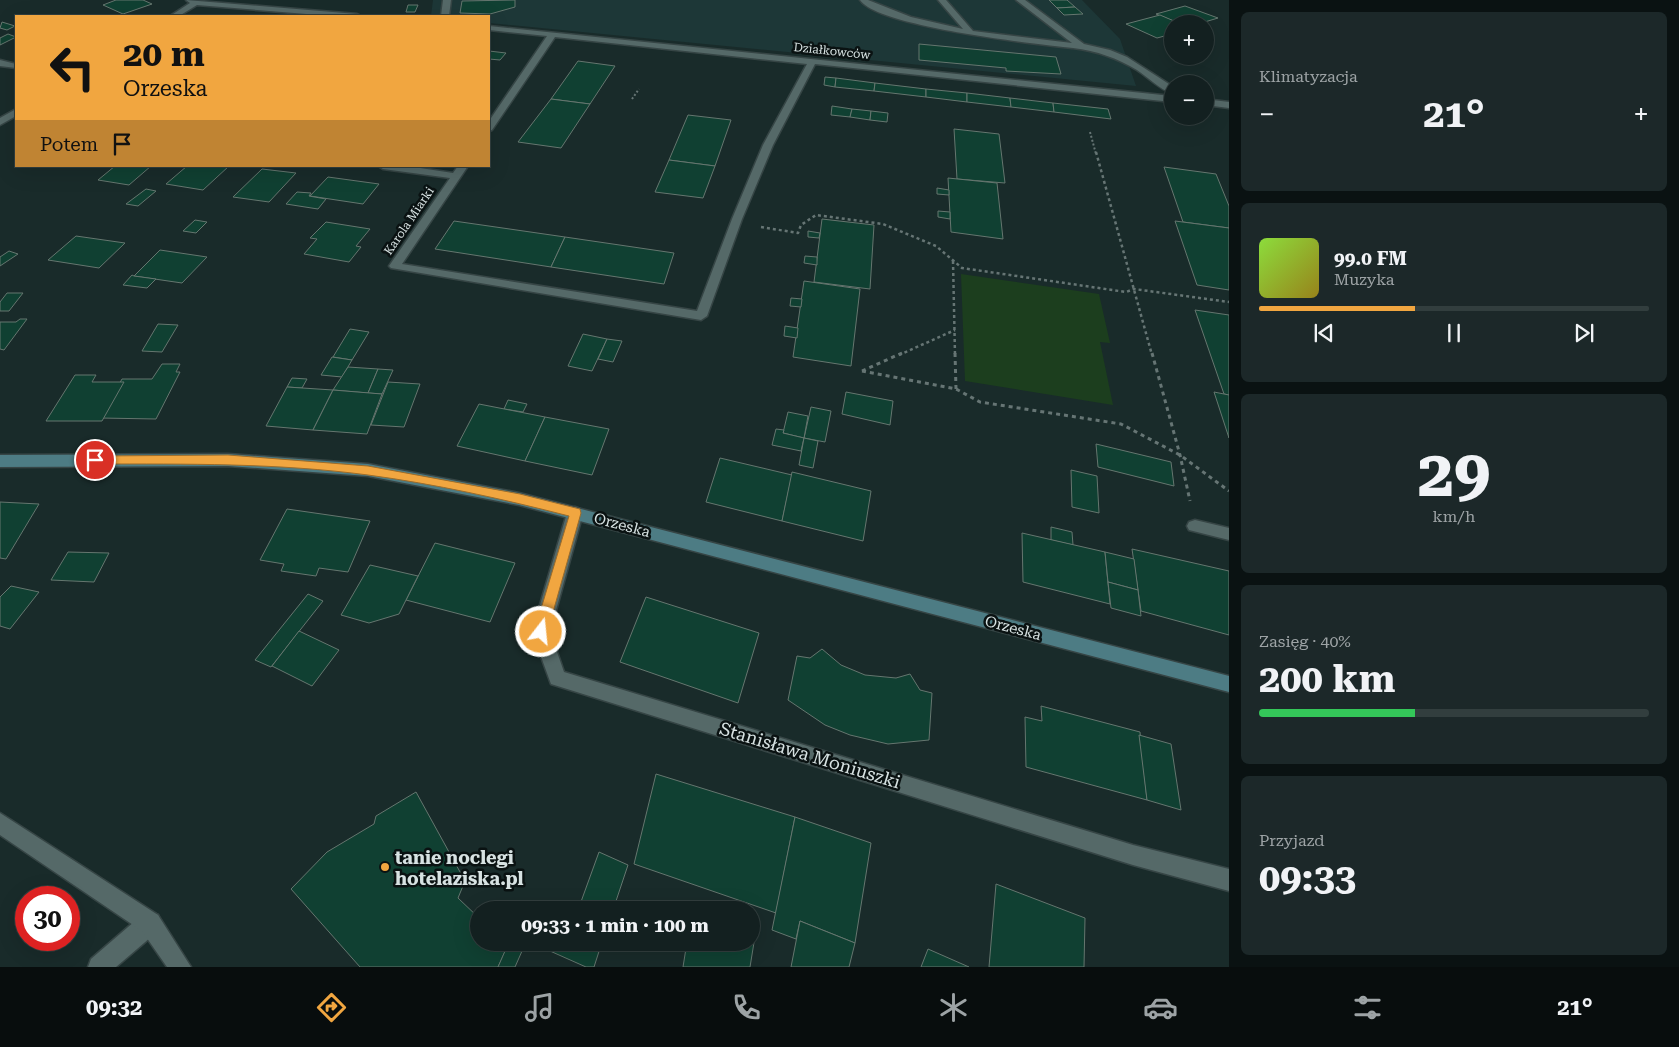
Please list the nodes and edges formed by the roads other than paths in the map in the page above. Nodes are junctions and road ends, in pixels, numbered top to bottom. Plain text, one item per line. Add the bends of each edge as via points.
1 (447, 0) edge
2 (864, 0) edge
3 (942, 0) edge
4 (1020, 0) edge
5 (196, 1) edge
6 (175, 15) edge
7 (346, 15) edge
8 (445, 15) edge
9 (490, 28) edge
10 (970, 32) junction
11 (552, 35) junction
12 (1081, 45) junction
13 (812, 62) junction
14 (0, 63) edge
15 (15, 66) edge
16 (1164, 85) edge
17 (1164, 98) edge
18 (1214, 103) edge
19 (1229, 105) edge
20 (15, 113) edge
21 (0, 122) edge
22 (490, 127) edge
23 (390, 167) edge
24 (462, 167) edge
25 (456, 176) junction
26 (0, 460) edge
27 (575, 513) junction
28 (1196, 526) road end
29 (1229, 534) edge
30 (1229, 684) edge
31 (0, 823) edge
32 (1229, 880) edge
33 (150, 923) junction
34 (99, 967) edge
35 (180, 967) edge

1 - 8 street
2 - 10 street via 866,4 889,14
3 - 10 street
4 - 12 street
5 - 6 street
5 - 7 street
9 - 11 street, Działkowców
10 - 12 street
11 - 13 street, Działkowców
11 - 22 street
12 - 16 street via 1118,55
13 - 17 street, Działkowców
13 - 25 street, Karola Miarki via 768,146 701,316 395,266
14 - 15 street
18 - 19 street
20 - 21 street
23 - 25 street
24 - 25 street, Karola Miarki
26 - 27 street, Orzeska via 228,460 368,470 520,499
27 - 30 street, Orzeska
27 - 32 street, Stanisława Moniuszki via 541,632 557,678 1133,854
28 - 29 street
31 - 33 street
33 - 34 street
33 - 35 street

